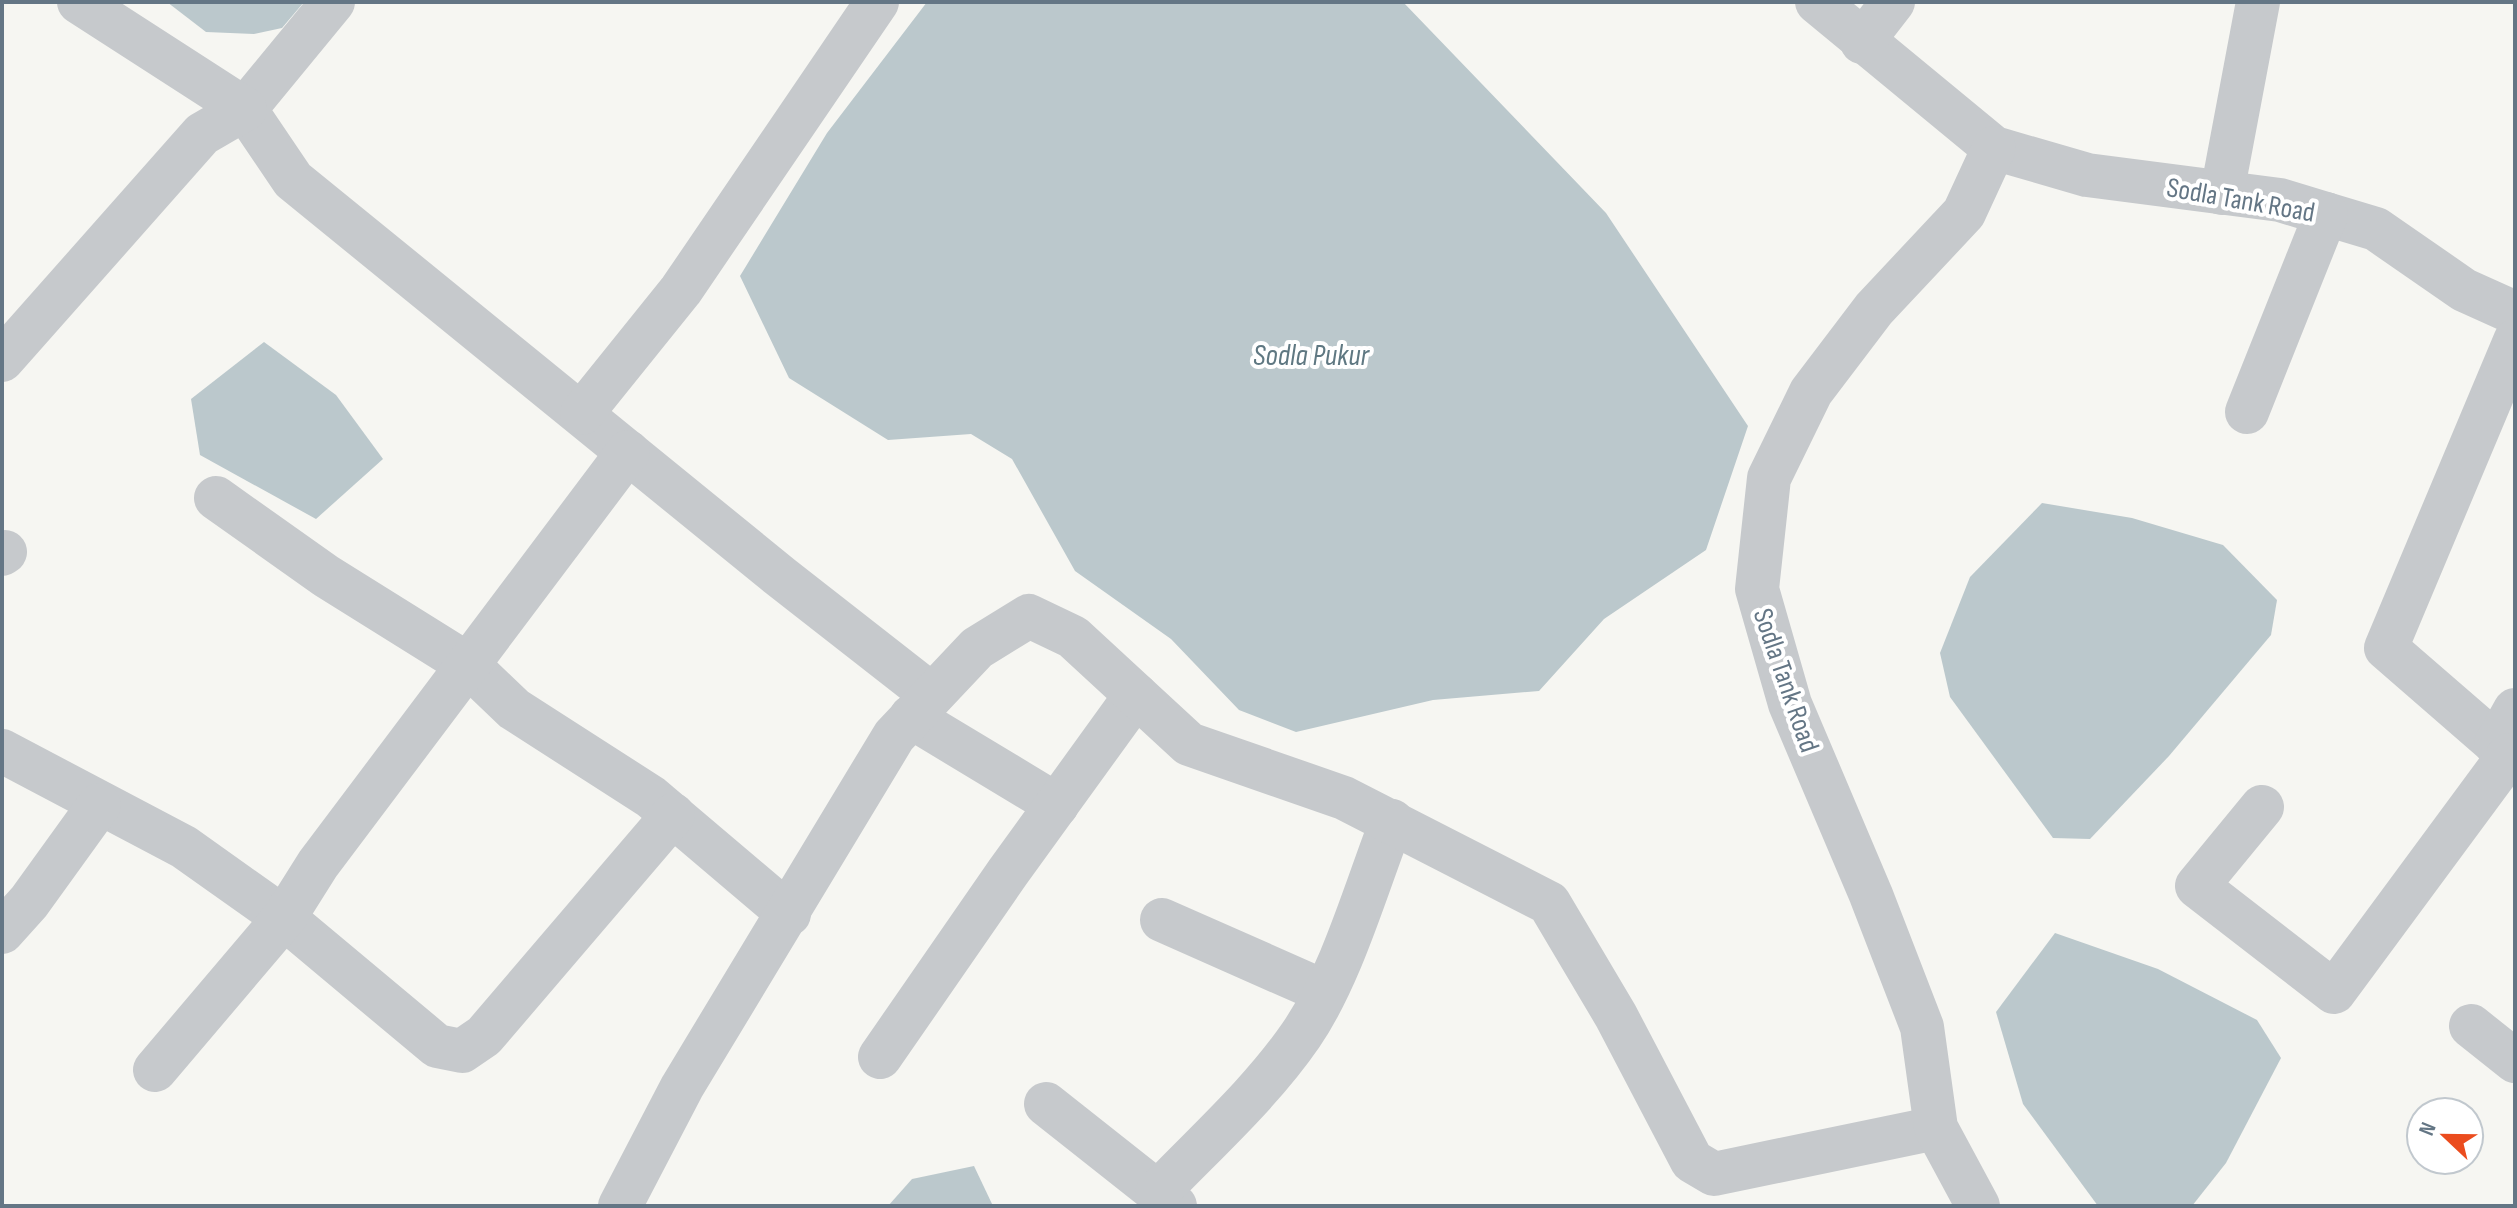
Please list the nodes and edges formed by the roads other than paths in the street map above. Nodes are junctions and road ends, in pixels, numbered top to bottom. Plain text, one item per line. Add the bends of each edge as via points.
1 (79, 2) edge
2 (333, 2) edge
3 (877, 2) edge
4 (1817, 2) edge
5 (1893, 2) edge
6 (2258, 2) edge
7 (1862, 42) junction
8 (245, 109) junction
9 (1994, 148) junction
10 (2222, 193) junction
11 (2326, 214) junction
12 (2515, 313) edge
13 (2515, 341) edge
14 (2, 360) edge
15 (2247, 412) dead end
16 (582, 413) junction
17 (628, 452) junction
18 (216, 498) dead end
19 (467, 664) junction
20 (1136, 695) junction
21 (922, 706) junction
22 (2509, 742) edge
23 (2, 751) edge
24 (99, 805) junction
25 (1057, 805) junction
26 (2262, 807) dead end
27 (673, 815) junction
28 (1392, 821) junction
29 (789, 914) junction
30 (284, 918) junction
31 (1162, 920) dead end
32 (2, 932) edge
33 (1325, 992) junction
34 (2471, 1026) dead end
35 (880, 1057) dead end
36 (2515, 1061) edge
37 (155, 1070) dead end
38 (1046, 1104) dead end
39 (1936, 1128) junction
40 (1166, 1199) edge
41 (620, 1206) edge
42 (1978, 1206) edge

1 - 8 street
2 - 8 street
3 - 16 street via 681,290
4 - 7 street, Sodla Tank Road
5 - 7 street
6 - 10 street
7 - 9 street, Sodla Tank Road
8 - 14 street via 202,134
8 - 16 street via 293,180
9 - 10 street, Sodla Tank Road via 2087,175
9 - 39 street, Sodla Tank Road via 1964,213 1874,309 1811,392 1769,478 1757,589 1790,704 1922,1027
10 - 11 street, Sodla Tank Road via 2280,200
11 - 12 street, Sodla Tank Road via 2376,229 2464,290
11 - 15 street
13 - 22 street via 2386,648
16 - 17 street
17 - 19 street
17 - 21 street
18 - 19 street via 326,576
19 - 27 street via 514,709
19 - 30 street
20 - 21 street via 1073,637 1029,616 977,648
20 - 25 street
20 - 28 street via 1189,744 1344,798
21 - 25 street
21 - 29 street via 894,736
22 - 26 street via 2334,992 2197,886
23 - 24 street
24 - 30 street via 184,847
24 - 32 street
25 - 35 street
27 - 29 street
27 - 30 street via 484,1036 462,1051 437,1046
28 - 33 street
28 - 39 street via 1549,903 1692,1161 1702,1170 1714,1174
29 - 41 street via 682,1087
30 - 37 street
31 - 33 street
33 - 40 street via 1302,1034
34 - 36 street
38 - 40 street
39 - 42 street, Sodla Tank Road

